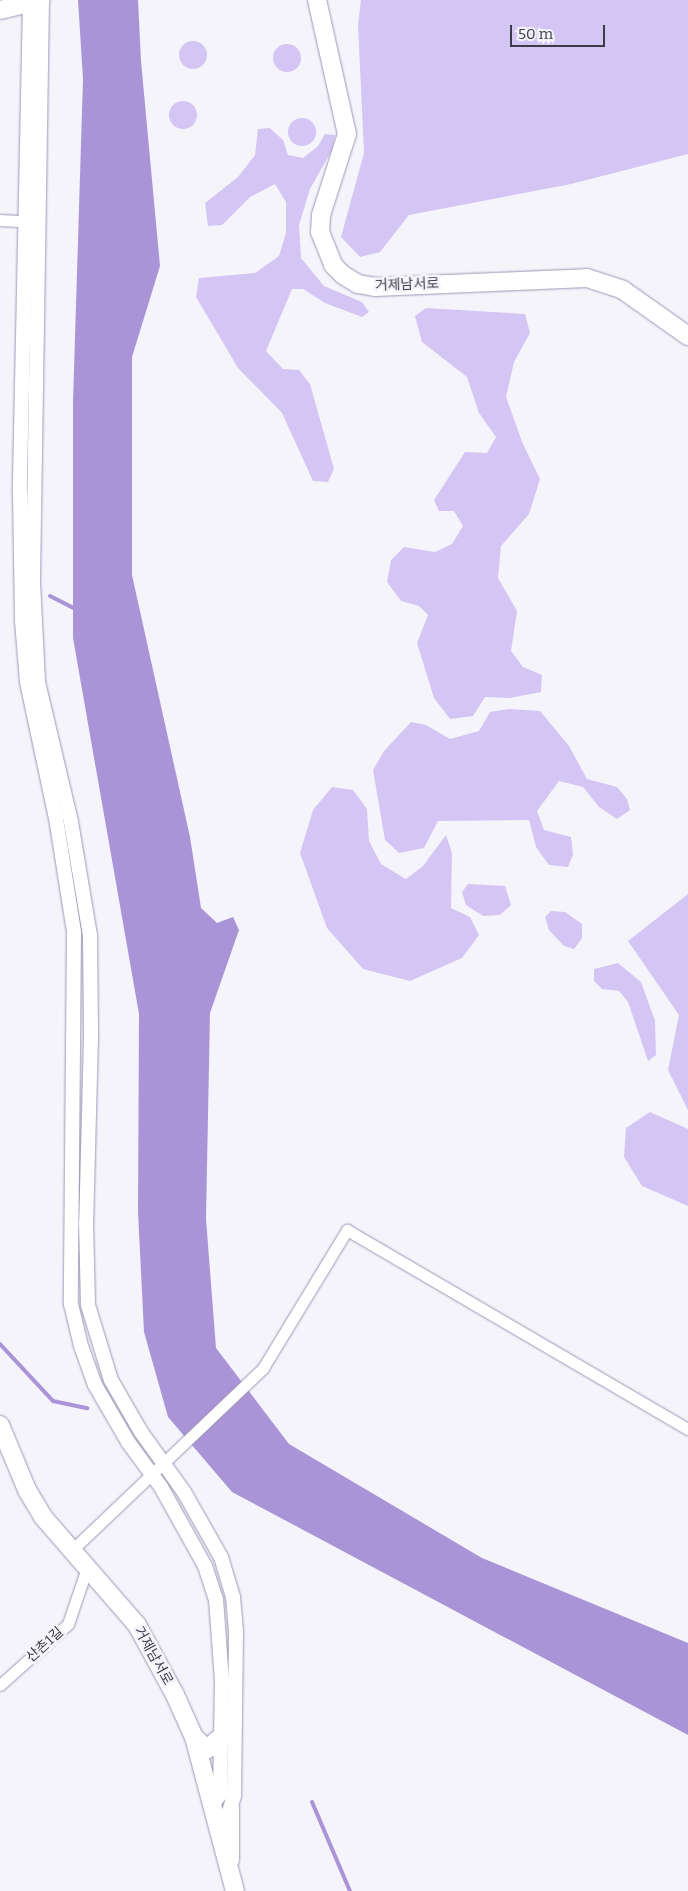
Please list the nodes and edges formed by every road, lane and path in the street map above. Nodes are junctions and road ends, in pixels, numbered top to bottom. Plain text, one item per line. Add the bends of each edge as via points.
1 (51, 0) edge
2 (317, 0) edge
3 (38, 1) edge
4 (0, 10) edge
5 (42, 66) junction
6 (0, 220) edge
7 (26, 222) junction
8 (40, 222) junction
9 (688, 336) edge
10 (0, 1425) edge
11 (688, 1429) edge
12 (165, 1462) junction
13 (151, 1474) junction
14 (71, 1551) junction
15 (87, 1568) junction
16 (0, 1685) edge
17 (194, 1737) junction
18 (221, 1737) junction
19 (213, 1803) junction
20 (232, 1805) junction
21 (219, 1824) junction
22 (235, 1891) edge

1 - 5 street via 47,55
2 - 9 main road, 거제남서로 via 347,134 323,207 320,232 333,266 358,284 375,287 588,278 623,290
3 - 4 main road
3 - 5 street
3 - 7 street
5 - 8 street
6 - 7 street
7 - 8 street
7 - 13 street via 20,492 22,621 28,682 56,818 74,932 71,1304 95,1385
8 - 12 street via 33,582 38,682 71,822 90,935 88,1305 111,1380 141,1432
10 - 14 main road, 거제남서로 via 27,1490 43,1518
11 - 12 street via 347,1230 263,1368
12 - 13 street
12 - 20 street via 220,1557 233,1597 236,1631
13 - 14 street
13 - 18 street via 205,1566 216,1599 222,1652
14 - 15 main road, 거제남서로
15 - 16 street, 산촌1길 via 68,1624
15 - 17 main road, 거제남서로 via 137,1626
17 - 18 main road via 207,1749
17 - 19 main road, 거제남서로
18 - 19 street via 220,1795
19 - 21 main road, 거제남서로
20 - 21 street
20 - 22 street via 231,1850
21 - 22 main road, 거제남서로

